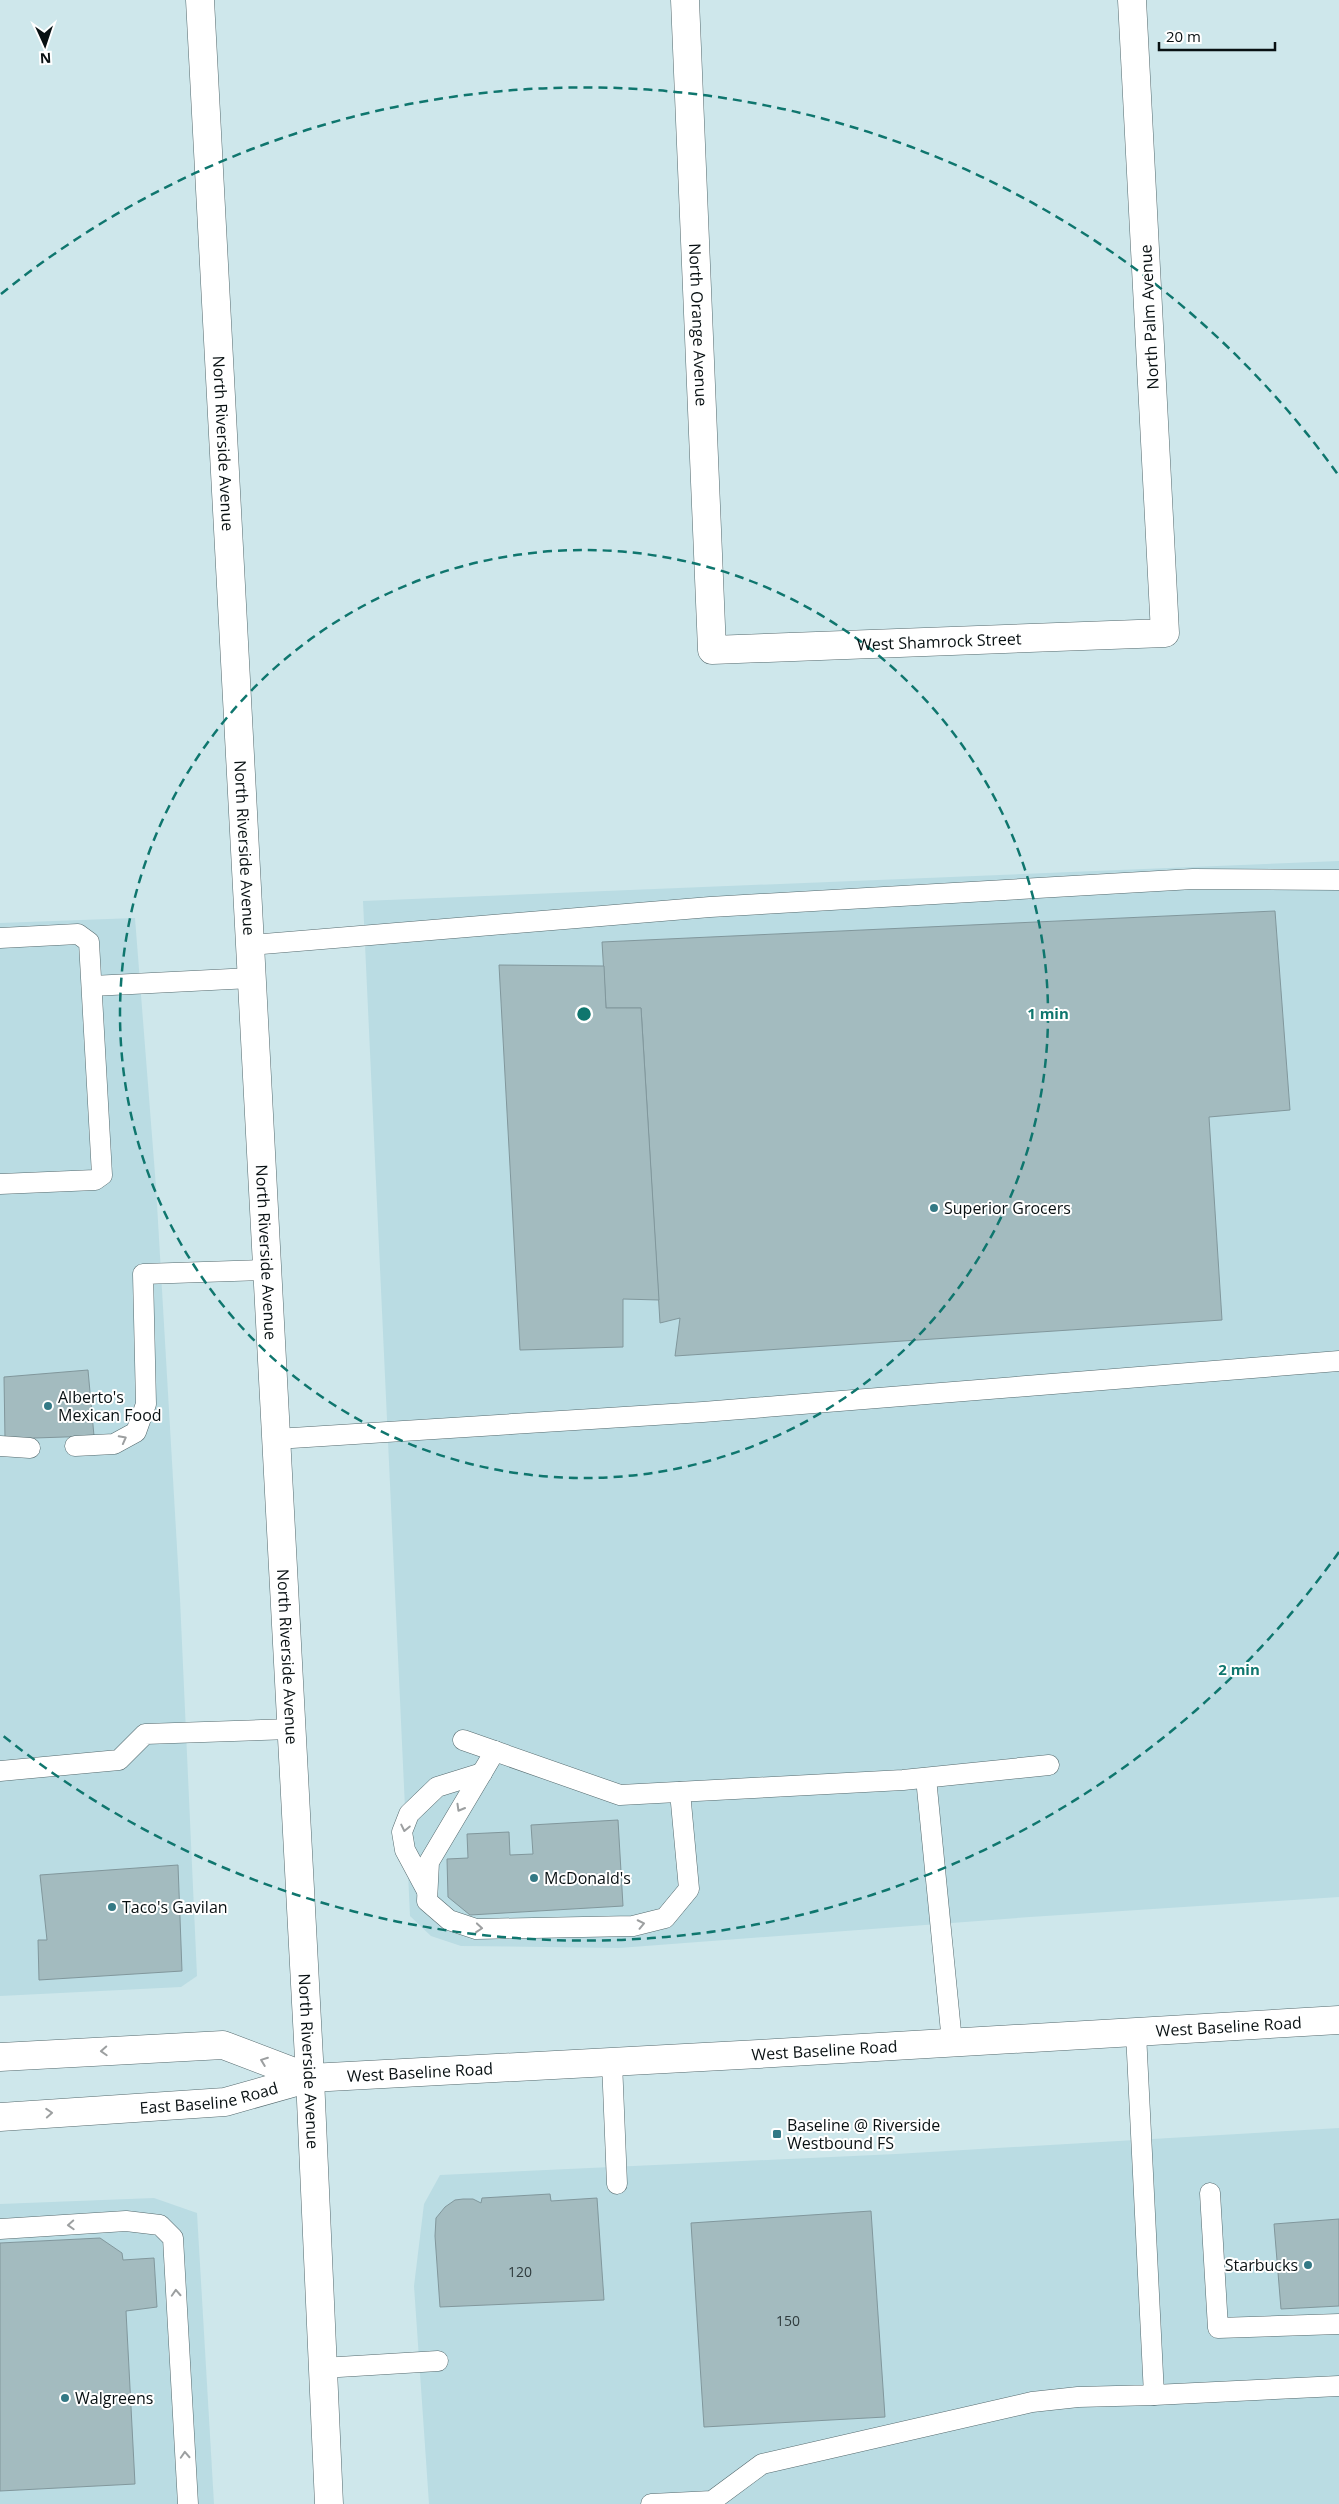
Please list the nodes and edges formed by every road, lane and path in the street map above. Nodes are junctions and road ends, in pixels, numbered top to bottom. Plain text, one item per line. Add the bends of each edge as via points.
1 (200, 0) edge
2 (685, 0) edge
3 (1132, 0) edge
4 (1165, 633) joint
5 (712, 650) joint
6 (1339, 880) edge
7 (0, 938) edge
8 (250, 945) junction
9 (251, 978) junction
10 (92, 986) junction
11 (0, 1184) edge
12 (267, 1270) junction
13 (1339, 1361) edge
14 (276, 1438) junction
15 (0, 1446) edge
16 (75, 1446) dead end
17 (30, 1448) dead end
18 (291, 1729) junction
19 (463, 1740) dead end
20 (495, 1752) junction
21 (1048, 1765) dead end
22 (0, 1771) edge
23 (482, 1773) junction
24 (926, 1778) junction
25 (680, 1792) junction
26 (427, 1892) junction
27 (1339, 2020) edge
28 (1136, 2033) junction
29 (952, 2042) junction
30 (0, 2057) edge
31 (612, 2062) junction
32 (310, 2078) junction
33 (0, 2117) edge
34 (617, 2184) dead end
35 (1210, 2193) dead end
36 (0, 2229) edge
37 (1339, 2324) edge
38 (438, 2361) dead end
39 (322, 2368) junction
40 (1339, 2386) edge
41 (1154, 2395) junction
42 (188, 2504) edge
43 (329, 2504) edge
44 (651, 2504) edge

1 - 8 main road, North Riverside Avenue
2 - 5 main road, North Orange Avenue
3 - 4 main road, North Palm Avenue
4 - 5 main road, West Shamrock Street
6 - 8 lane via 1193,879 710,907
7 - 10 lane via 78,934 89,942
8 - 9 main road, North Riverside Avenue
9 - 10 lane
9 - 12 main road, North Riverside Avenue
10 - 11 lane via 102,1175 95,1180
12 - 14 main road, North Riverside Avenue
16 -> 12 lane via 114,1444 136,1432 146,1404 143,1274
13 - 14 lane via 703,1412
14 - 18 main road, North Riverside Avenue
15 - 17 lane
18 - 22 lane via 145,1734 119,1760
18 - 32 main road, North Riverside Avenue
19 - 20 lane
20 - 23 lane
20 - 25 lane via 620,1795
21 - 24 lane
23 -> 26 lane via 429,1862
23 -> 26 lane via 437,1787 409,1814 402,1832 405,1850
24 - 25 lane
24 - 29 lane
26 -> 25 lane via 427,1900 449,1920 476,1929 634,1926 665,1918 689,1889
27 - 28 main road, West Baseline Road
28 - 29 main road, West Baseline Road
28 - 41 lane
29 - 31 main road, West Baseline Road
32 -> 30 main road, East Baseline Road via 223,2045
31 - 32 main road, West Baseline Road
31 - 34 lane
33 -> 32 main road, East Baseline Road via 225,2102
32 - 39 main road, North Riverside Avenue
35 - 37 lane via 1218,2328
42 -> 36 lane via 173,2238 160,2225 126,2221
38 - 39 lane
39 - 43 main road, North Riverside Avenue
40 - 41 lane
41 - 44 lane via 1032,2402 762,2464 712,2501

